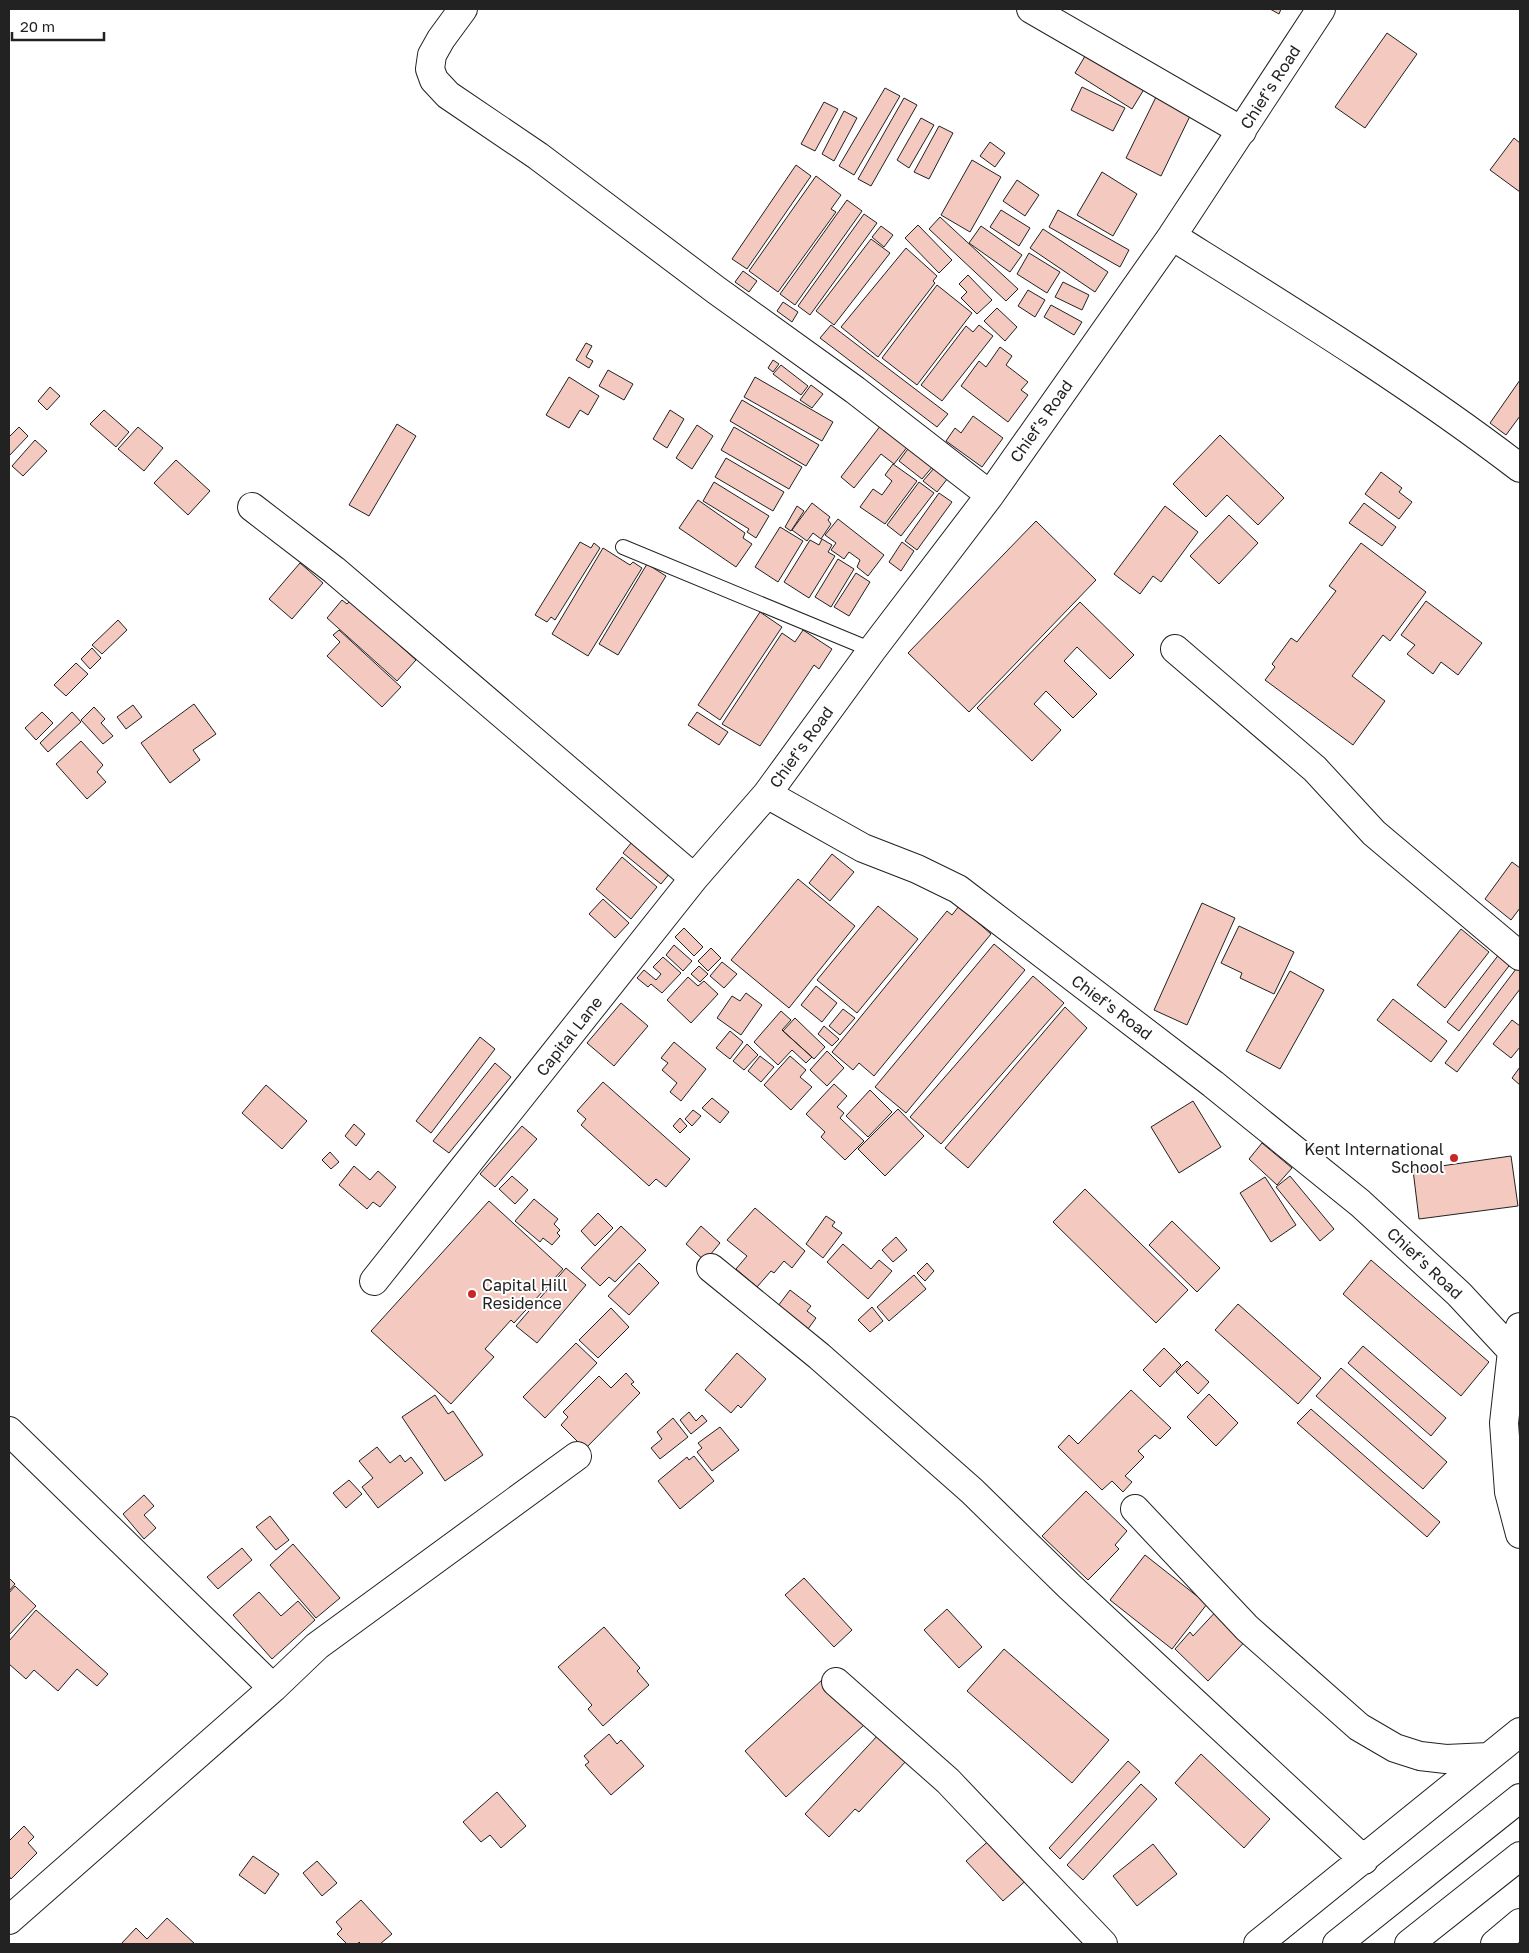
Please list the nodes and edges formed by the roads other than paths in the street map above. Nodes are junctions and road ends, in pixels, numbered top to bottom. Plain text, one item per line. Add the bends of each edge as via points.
1 (463, 9) edge
2 (1031, 9) edge
3 (1321, 9) edge
4 (1242, 131) junction
5 (1172, 236) junction
6 (1520, 468) edge
7 (990, 495) junction
8 (252, 507) dead end
9 (623, 548) dead end
10 (1175, 649) dead end
11 (872, 650) junction
12 (767, 794) junction
13 (694, 878) junction
14 (1520, 956) edge
15 (711, 1268) dead end
16 (374, 1281) dead end
17 (1516, 1339) edge
18 (9, 1431) edge
19 (577, 1456) dead end
20 (1135, 1509) dead end
21 (1520, 1534) edge
22 (836, 1682) dead end
23 (273, 1688) junction
24 (1520, 1732) edge
25 (1489, 1757) junction
26 (1520, 1798) edge
27 (1520, 1856) edge
28 (1364, 1860) junction
29 (9, 1920) edge
30 (1520, 1923) edge
31 (1103, 1944) edge
32 (1258, 1944) edge
33 (1337, 1944) edge
34 (1410, 1944) edge
35 (1495, 1944) edge

1 - 7 main road via 432,55 430,69 434,80 448,95 538,156 855,390
2 - 4 main road
3 - 4 main road, Chief's Road
4 - 5 main road, Chief's Road
5 - 6 main road via 1466,426
5 - 7 main road, Chief's Road
7 - 11 main road, Chief's Road
8 - 13 main road via 334,570
9 - 11 lane
10 - 14 main road via 1315,769 1374,833
11 - 12 main road, Chief's Road
12 - 13 main road, Capital Lane
12 - 17 main road, Chief's Road via 863,848 917,869 958,890 1213,1084 1360,1203 1459,1294
13 - 16 main road, Capital Lane
15 - 28 main road via 818,1356 972,1491 1069,1586
17 - 21 main road via 1504,1423 1509,1492
18 - 23 main road
19 - 23 main road via 317,1646
20 - 25 main road via 1247,1628 1359,1728 1394,1748 1420,1756 1446,1759
22 - 31 main road via 948,1781
23 - 29 main road
24 - 25 main road
25 - 28 main road
26 - 33 main road
27 - 34 main road
28 - 32 main road
30 - 35 main road

